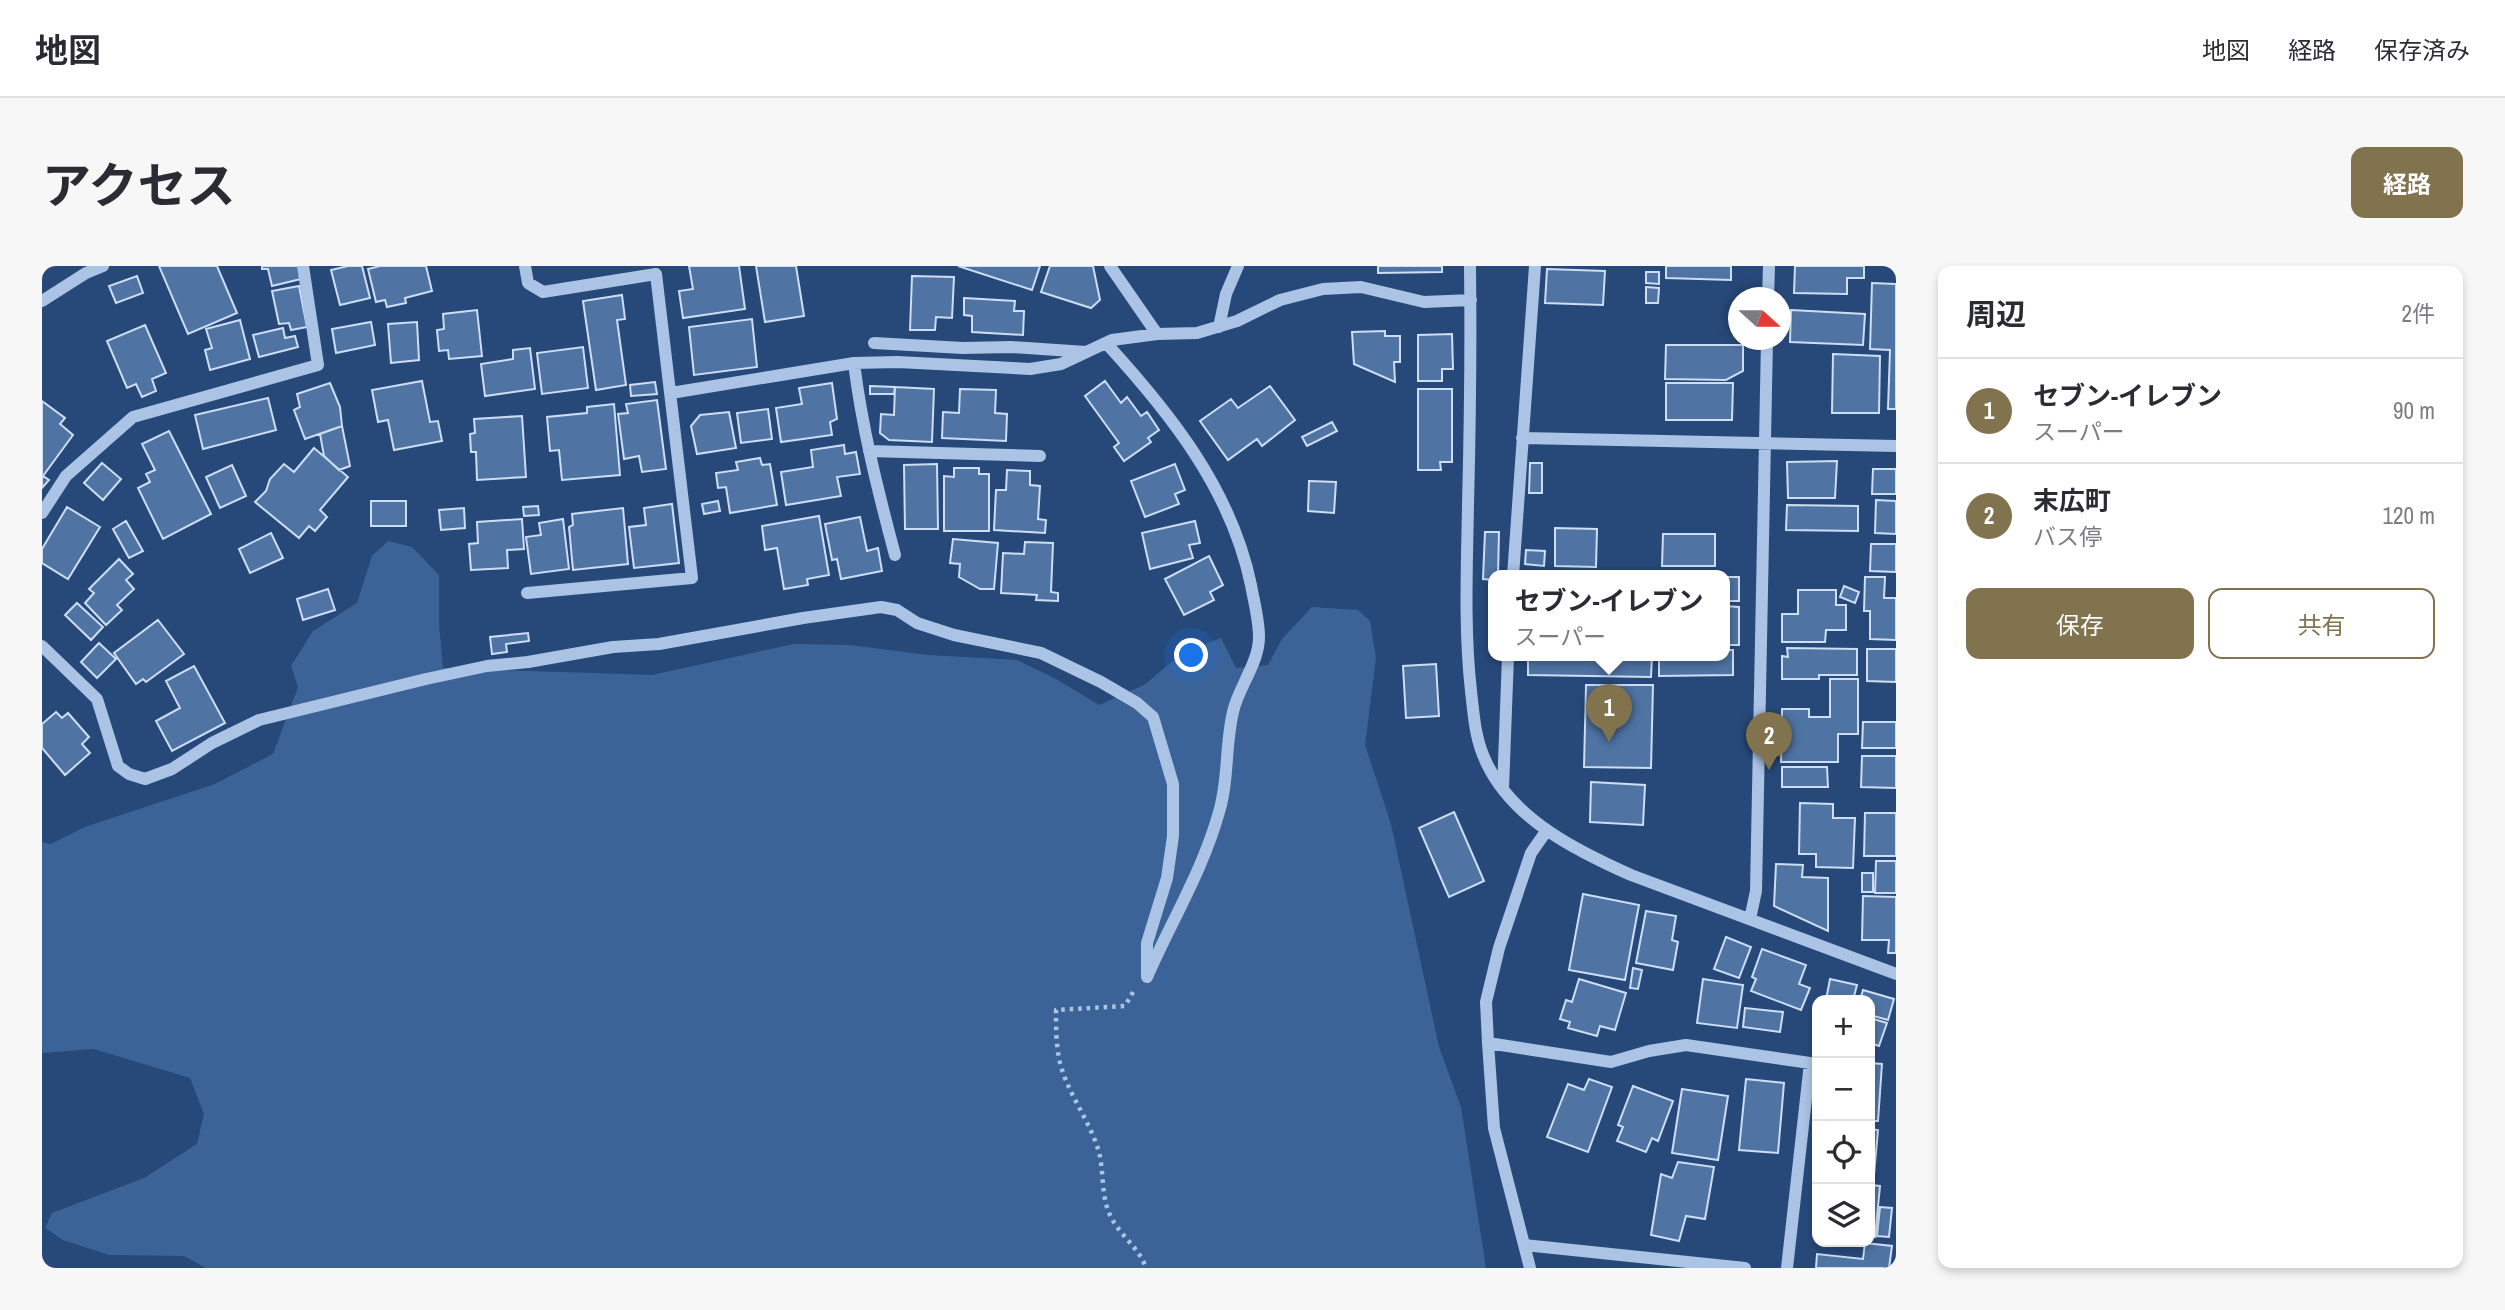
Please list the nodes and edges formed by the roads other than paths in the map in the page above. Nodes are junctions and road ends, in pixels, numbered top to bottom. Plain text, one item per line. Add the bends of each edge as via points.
1 (103, 266) edge
2 (303, 266) edge
3 (525, 266) edge
4 (1110, 266) edge
5 (1238, 266) edge
6 (1471, 266) edge
7 (1535, 266) edge
8 (1769, 266) edge
9 (1768, 287) edge
10 (42, 300) edge
11 (1471, 300) junction
12 (1219, 327) junction
13 (1157, 334) junction
14 (874, 343) dead end
15 (1106, 343) junction
16 (1767, 350) edge
17 (1086, 352) junction
18 (854, 363) junction
19 (671, 393) junction
20 (1522, 438) junction
21 (1765, 443) junction
22 (1896, 446) edge
23 (869, 451) junction
24 (1040, 456) dead end
25 (42, 513) edge
26 (895, 555) dead end
27 (1513, 570) edge
28 (527, 593) dead end
29 (42, 646) edge
30 (1508, 661) edge
31 (1503, 789) junction
32 (1547, 830) junction
33 (1750, 919) junction
34 (1896, 974) edge
35 (1489, 1043) junction
36 (1524, 1245) junction
37 (1530, 1268) edge
38 (1745, 1268) edge
39 (1787, 1268) edge

1 - 10 street
2 - 25 street via 318,365 133,418 66,477
3 - 19 street via 528,283 543,292 656,274
4 - 13 street
5 - 12 street
6 - 11 street
7 - 20 street
8 - 9 street
11 - 12 street via 1424,302 1361,287 1324,289 1280,300
11 - 31 street via 1469,676 1476,737
12 - 13 street
13 - 15 street
14 - 17 street
15 - 17 street
15 - 29 street via 1163,408 1205,468 1245,555 1259,639 1233,709 1220,811 1147,977 1147,943 1167,878 1173,836 1173,784 1153,716 1138,703 1041,653 954,635 881,607 426,679 259,720 172,769 145,779 118,766 97,699
16 - 21 street
17 - 18 street via 1061,364 1030,369
18 - 19 street
18 - 23 street
19 - 28 street via 692,578
20 - 21 street
20 - 27 street
21 - 22 street
21 - 33 street via 1756,891
23 - 24 street
23 - 26 street
30 - 31 street
31 - 32 street
32 - 33 street via 1588,856 1631,875
32 - 35 street via 1531,853 1499,948 1486,1002
33 - 34 street
35 - 36 street via 1494,1128
35 - 39 street via 1611,1062 1686,1045 1810,1063
36 - 37 street
36 - 38 street

